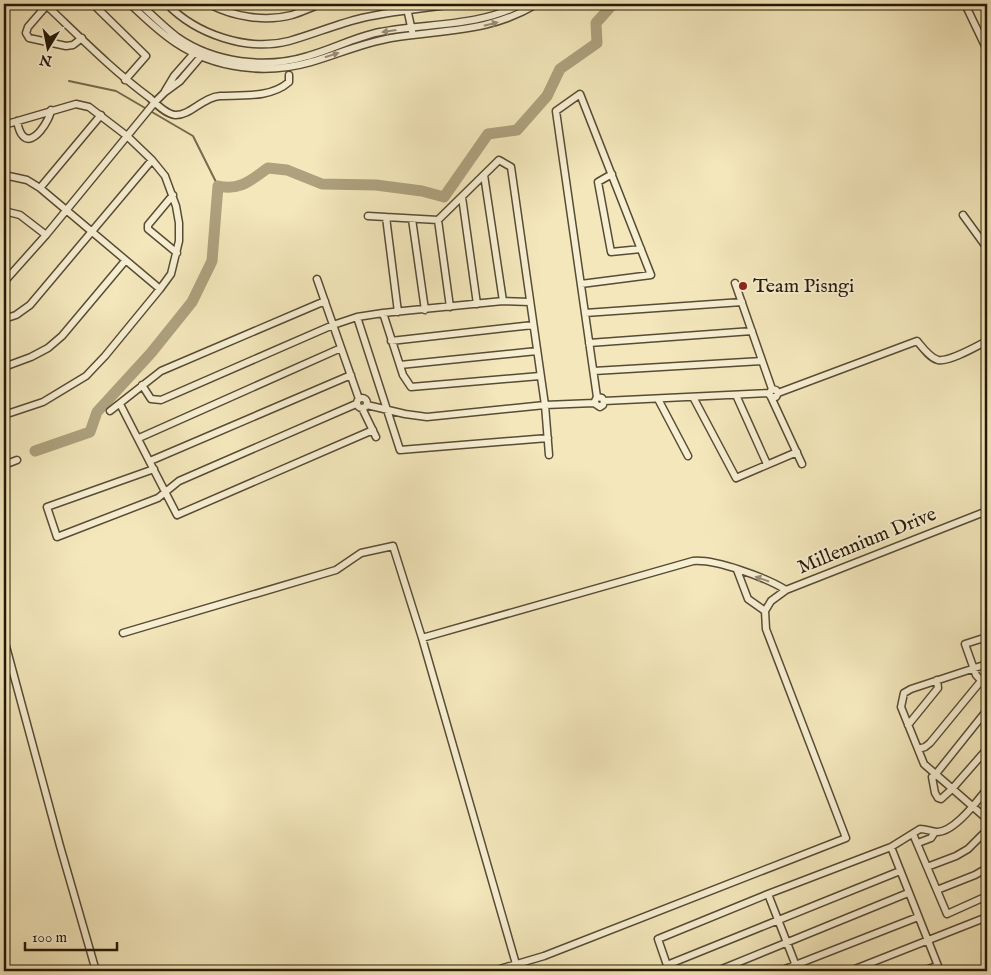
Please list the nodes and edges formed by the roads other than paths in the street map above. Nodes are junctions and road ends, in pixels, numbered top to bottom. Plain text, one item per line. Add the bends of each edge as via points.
1 (94, 4) edge
2 (130, 4) edge
3 (140, 4) edge
4 (166, 4) edge
5 (209, 4) edge
6 (321, 4) edge
7 (456, 4) edge
8 (521, 4) edge
9 (537, 4) edge
10 (965, 4) edge
11 (46, 5) edge
12 (407, 7) edge
13 (411, 27) junction
14 (412, 35) junction
15 (82, 38) junction
16 (987, 50) edge
17 (196, 51) junction
18 (203, 54) junction
19 (179, 70) junction
20 (185, 75) junction
21 (289, 75) dead end
22 (125, 80) junction
23 (165, 92) junction
24 (155, 102) junction
25 (51, 110) junction
26 (101, 115) junction
27 (17, 121) junction
28 (4, 125) edge
29 (127, 136) junction
30 (152, 160) junction
31 (484, 174) junction
32 (612, 174) junction
33 (4, 175) edge
34 (40, 188) junction
35 (173, 195) junction
36 (462, 197) junction
37 (4, 211) edge
38 (65, 211) junction
39 (963, 215) dead end
40 (368, 216) dead end
41 (386, 217) junction
42 (412, 219) junction
43 (438, 220) junction
44 (90, 232) junction
45 (46, 235) junction
46 (987, 248) edge
47 (641, 249) junction
48 (177, 253) junction
49 (125, 261) junction
50 (318, 279) dead end
51 (4, 282) edge
52 (735, 283) dead end
53 (581, 284) junction
54 (160, 289) junction
55 (325, 301) junction
56 (503, 301) junction
57 (530, 302) junction
58 (742, 302) junction
59 (477, 304) junction
60 (450, 307) junction
61 (425, 310) junction
62 (398, 312) junction
63 (585, 313) junction
64 (383, 314) junction
65 (357, 317) junction
66 (4, 319) edge
67 (333, 324) junction
68 (533, 325) junction
69 (752, 331) junction
70 (391, 341) junction
71 (987, 341) edge
72 (590, 343) junction
73 (341, 348) junction
74 (537, 351) junction
75 (762, 361) junction
76 (400, 365) junction
77 (4, 367) edge
78 (594, 371) junction
79 (351, 375) junction
80 (540, 376) junction
81 (142, 385) junction
82 (773, 393) junction
83 (736, 395) junction
84 (693, 397) junction
85 (658, 399) junction
86 (596, 400) junction
87 (120, 404) junction
88 (361, 404) junction
89 (545, 405) junction
90 (387, 410) junction
91 (110, 411) dead end
92 (4, 415) edge
93 (373, 430) junction
94 (376, 437) dead end
95 (139, 438) junction
96 (548, 438) junction
97 (797, 452) junction
98 (549, 455) dead end
99 (688, 456) dead end
100 (17, 460) dead end
101 (150, 461) junction
102 (4, 464) edge
103 (768, 464) junction
104 (802, 464) dead end
105 (154, 469) junction
106 (165, 491) junction
107 (987, 511) edge
108 (737, 570) junction
109 (786, 590) junction
110 (765, 612) junction
111 (123, 633) dead end
112 (987, 637) edge
113 (4, 638) edge
114 (422, 638) junction
115 (987, 664) edge
116 (973, 669) junction
117 (937, 680) junction
118 (981, 681) junction
119 (987, 686) edge
120 (987, 710) edge
121 (908, 725) junction
122 (918, 749) junction
123 (987, 749) edge
124 (935, 775) junction
125 (952, 789) junction
126 (987, 789) edge
127 (972, 806) junction
128 (987, 819) edge
129 (987, 830) edge
130 (935, 832) junction
131 (914, 834) junction
132 (918, 843) junction
133 (891, 847) junction
134 (927, 867) junction
135 (987, 868) edge
136 (900, 871) junction
137 (937, 890) junction
138 (908, 893) junction
139 (768, 894) junction
140 (987, 896) edge
141 (918, 917) junction
142 (987, 917) edge
143 (778, 920) junction
144 (927, 941) junction
145 (787, 943) junction
146 (516, 964) junction
147 (668, 968) edge
148 (797, 968) edge
149 (939, 968) edge
150 (96, 971) edge
151 (493, 971) edge
152 (717, 971) edge
153 (780, 971) edge
154 (850, 971) edge
155 (922, 971) edge

1 - 22 street via 146,56
2 - 17 street via 177,44
3 - 17 street
4 - 12 street via 203,30 249,43 288,41
5 - 6 street via 242,16 266,19 292,15
7 - 12 street
8 - 13 street via 484,18
14 -> 9 street via 487,25 515,16
10 - 16 street
11 - 15 street
11 - 15 street via 28,27 26,33 30,38 66,46
12 - 13 street
13 - 14 street
13 -> 18 street via 358,37 309,56 276,63
18 -> 14 street via 232,66 276,69
15 - 22 street
17 - 18 street
17 - 19 street
18 - 20 street
19 - 20 street
19 - 23 street
20 - 23 street
21 - 24 street via 289,82 276,90 245,96 216,96 183,114 175,115
22 - 24 street
23 - 24 street
24 - 29 street
25 - 26 street via 76,104
25 - 27 street
25 - 27 street via 48,120 30,139 21,135
26 - 29 street
26 - 34 street
27 - 28 street
29 - 30 street
29 - 38 street
30 - 35 street via 165,176
30 - 44 street
31 - 36 street
31 - 56 street
31 - 57 street via 499,160 511,167
32 - 47 street
32 - 47 street via 598,182 611,252
32 - 53 street via 580,94 556,111
33 - 34 street via 27,180
34 - 38 street
35 - 48 street via 179,223
35 - 48 street via 148,229
36 - 43 street
36 - 59 street
37 - 45 street via 20,215
38 - 44 street
38 - 45 street
39 - 46 street
40 - 41 street
41 - 42 street
41 - 62 street
42 - 43 street
42 - 61 street
43 - 60 street
44 - 49 street
44 - 66 street via 30,305
45 - 51 street
47 - 53 street via 651,275
48 - 54 street via 171,274
49 - 54 street
49 - 77 street via 62,336 48,348
50 - 55 street
52 - 58 street
53 - 63 street
54 - 92 street via 86,376 44,402
55 - 67 street
55 - 81 street via 161,372
56 - 57 street
56 - 59 street
57 - 68 street
58 - 63 street
58 - 69 street
59 - 60 street
60 - 61 street
61 - 62 street
62 - 64 street
63 - 72 street
64 - 65 street
64 - 70 street
65 - 67 street
65 - 90 street
67 - 73 street
67 - 81 street via 160,400 151,399
68 - 70 street
68 - 74 street
69 - 72 street
69 - 75 street
70 - 76 street
71 - 82 street via 938,360 917,341
72 - 78 street
73 - 79 street
73 - 95 street
74 - 76 street
74 - 80 street
75 - 78 street
75 - 82 street
76 - 80 street via 411,387
78 - 86 street
79 - 88 street
79 - 101 street
80 - 89 street
81 - 87 street
82 - 83 street
82 - 97 street
83 - 84 street
83 - 103 street
84 - 85 street
84 - 103 street via 736,478
85 - 86 street
85 - 99 street
86 - 89 street
87 - 91 street
87 - 95 street
88 - 90 street
88 - 93 street
88 - 106 street via 179,481
89 - 90 street via 427,417
89 - 96 street
90 - 96 street via 400,450
93 - 94 street
93 - 106 street via 177,515
95 - 101 street
96 - 98 street
97 - 103 street
97 - 104 street
100 - 102 street
101 - 105 street
105 - 106 street
105 - 106 street via 47,507 57,537 158,498
107 - 109 street, Millennium Drive
109 -> 108 street
108 - 110 street via 748,599
108 - 114 street via 703,560 693,561
109 - 110 street, Millennium Drive via 771,601
110 - 146 street via 766,629 846,838 553,953
111 - 114 street via 336,570 361,553 393,546
112 - 116 street via 965,644
113 - 150 street
114 - 146 street
115 - 116 street
116 - 117 street
116 - 118 street
117 - 121 street via 938,688
117 - 121 street via 904,693 901,707
118 - 119 street
118 - 122 street via 930,743
120 - 124 street
121 - 122 street
122 - 124 street via 924,764
123 - 125 street
124 - 125 street
124 - 125 street via 932,777 938,798
125 - 127 street
126 - 127 street
127 - 128 street
127 - 130 street via 946,830
129 - 134 street via 968,849
130 - 131 street via 926,829
130 - 132 street via 931,838
131 - 132 street
131 - 133 street
132 - 134 street
133 - 136 street
133 - 139 street
134 - 137 street
135 - 137 street
136 - 138 street
136 - 143 street
137 - 140 street via 947,914
138 - 141 street
138 - 145 street
139 - 143 street
139 - 147 street via 658,939
141 - 144 street
141 - 148 street
142 - 144 street
143 - 145 street
143 - 147 street
144 - 149 street
144 - 154 street
145 - 148 street
145 - 152 street
146 - 151 street
148 - 153 street
149 - 155 street

